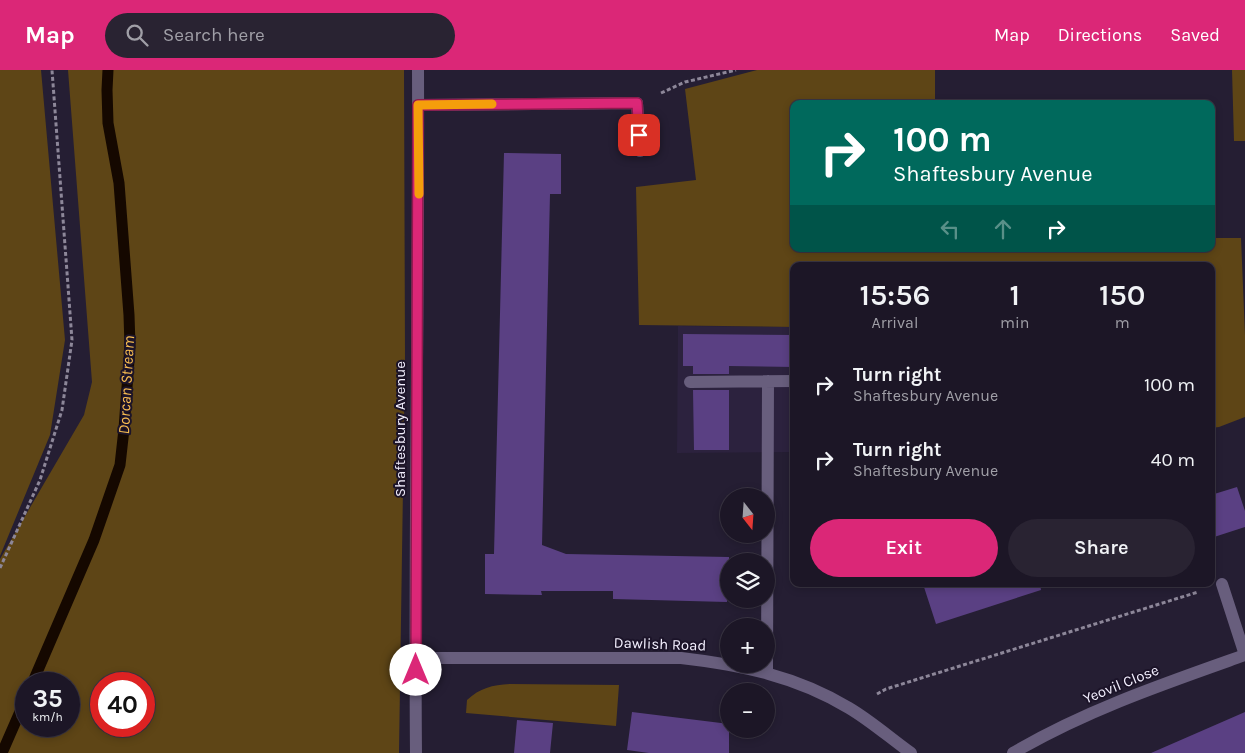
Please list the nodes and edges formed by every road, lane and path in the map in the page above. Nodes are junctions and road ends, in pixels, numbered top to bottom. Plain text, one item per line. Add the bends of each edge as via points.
1 (52, 70) edge
2 (418, 70) edge
3 (736, 70) edge
4 (637, 103) junction
5 (418, 105) junction
6 (640, 151) dead end
7 (768, 381) junction
8 (790, 381) edge
9 (690, 382) dead end
10 (0, 568) edge
11 (1222, 584) joint
12 (1215, 586) edge
13 (1212, 587) edge
14 (767, 618) edge
15 (1245, 655) edge
16 (416, 658) junction
17 (720, 663) edge
18 (770, 673) edge
19 (857, 713) junction
20 (416, 753) edge
21 (910, 753) edge
22 (1014, 753) edge

1 - 10 path via 72,340 62,410 40,480
2 - 5 street, Shaftesbury Avenue
3 - 4 path via 685,82
4 - 5 street
4 - 6 street
5 - 16 street, Shaftesbury Avenue
7 - 8 street
7 - 9 street
7 - 14 street
11 - 12 path
11 - 15 street, Yeovil Close
13 - 19 path via 886,690 871,698
15 - 22 street, Yeovil Close via 1148,689 1077,720
16 - 17 street, Dawlish Road via 681,658
16 - 20 street, Shaftesbury Avenue
18 - 19 street, Dawlish Road via 832,698
19 - 21 street, Dawlish Road

